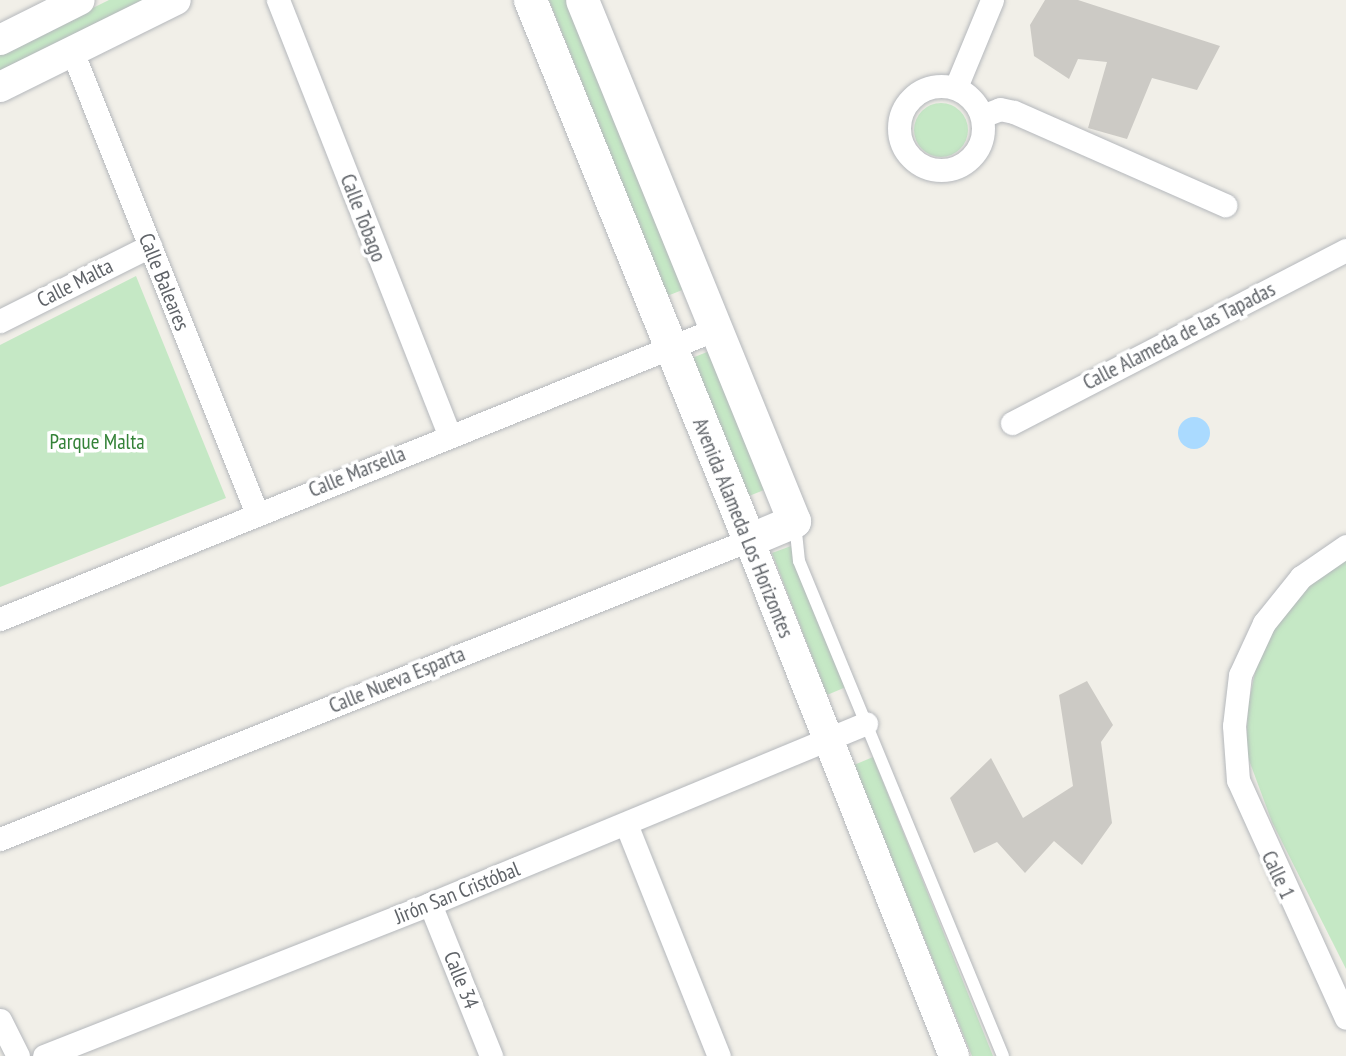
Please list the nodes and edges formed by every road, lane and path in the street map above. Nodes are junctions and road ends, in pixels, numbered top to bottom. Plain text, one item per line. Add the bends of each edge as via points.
1 (80, 0) edge
2 (176, 0) edge
3 (278, 0) edge
4 (530, 0) edge
5 (582, 0) edge
6 (992, 0) edge
7 (0, 40) edge
8 (72, 51) junction
9 (0, 87) edge
10 (956, 87) junction
11 (982, 116) junction
12 (1225, 205) dead end
13 (150, 246) junction
14 (1346, 250) edge
15 (0, 321) edge
16 (716, 329) junction
17 (671, 347) junction
18 (1012, 423) dead end
19 (449, 435) junction
20 (257, 513) junction
21 (794, 521) junction
22 (749, 540) junction
23 (1346, 546) edge
24 (0, 619) edge
25 (866, 723) junction
26 (827, 741) junction
27 (626, 824) junction
28 (0, 839) edge
29 (430, 904) junction
30 (1346, 1018) edge
31 (0, 1020) edge
32 (18, 1056) edge
33 (44, 1056) edge
34 (491, 1056) edge
35 (719, 1056) edge
36 (954, 1056) edge
37 (1003, 1056) edge

1 - 7 street
2 - 8 street
3 - 19 street, Calle Tobago
4 - 17 main road, Avenida Alameda Los Horizontes
5 - 16 main road
6 - 10 street
8 - 9 street
8 - 13 street, Calle Baleares
10 - 11 street via 977,104
10 - 11 street via 929,87 907,103 899,129 909,156 934,170 962,165 981,143
11 - 12 street via 1000,109 1014,113
13 - 15 street, Calle Malta
13 - 20 street, Calle Baleares
14 - 18 street, Calle Alameda de las Tapadas
16 - 17 street, Calle Marsella
16 - 21 main road
17 - 19 street, Calle Marsella
17 - 22 main road, Avenida Alameda Los Horizontes
19 - 20 street, Calle Marsella
20 - 24 street, Calle Marsella
21 - 22 main road, Calle Nueva Esparta
21 - 25 lane via 799,561
22 - 26 street, Avenida Alameda Los Horizontes
22 - 28 street, Calle Nueva Esparta
23 - 30 street, Calle 1 via 1301,578 1265,623 1240,675 1234,726 1242,793
25 - 26 street, Jirón San Cristóbal
25 - 37 lane
26 - 27 street, Jirón San Cristóbal
26 - 36 street, Avenida Alameda Los Horizontes
27 - 29 street, Jirón San Cristóbal
27 - 35 street
29 - 33 street, Jirón San Cristóbal
29 - 34 street, Calle 34
31 - 32 street

